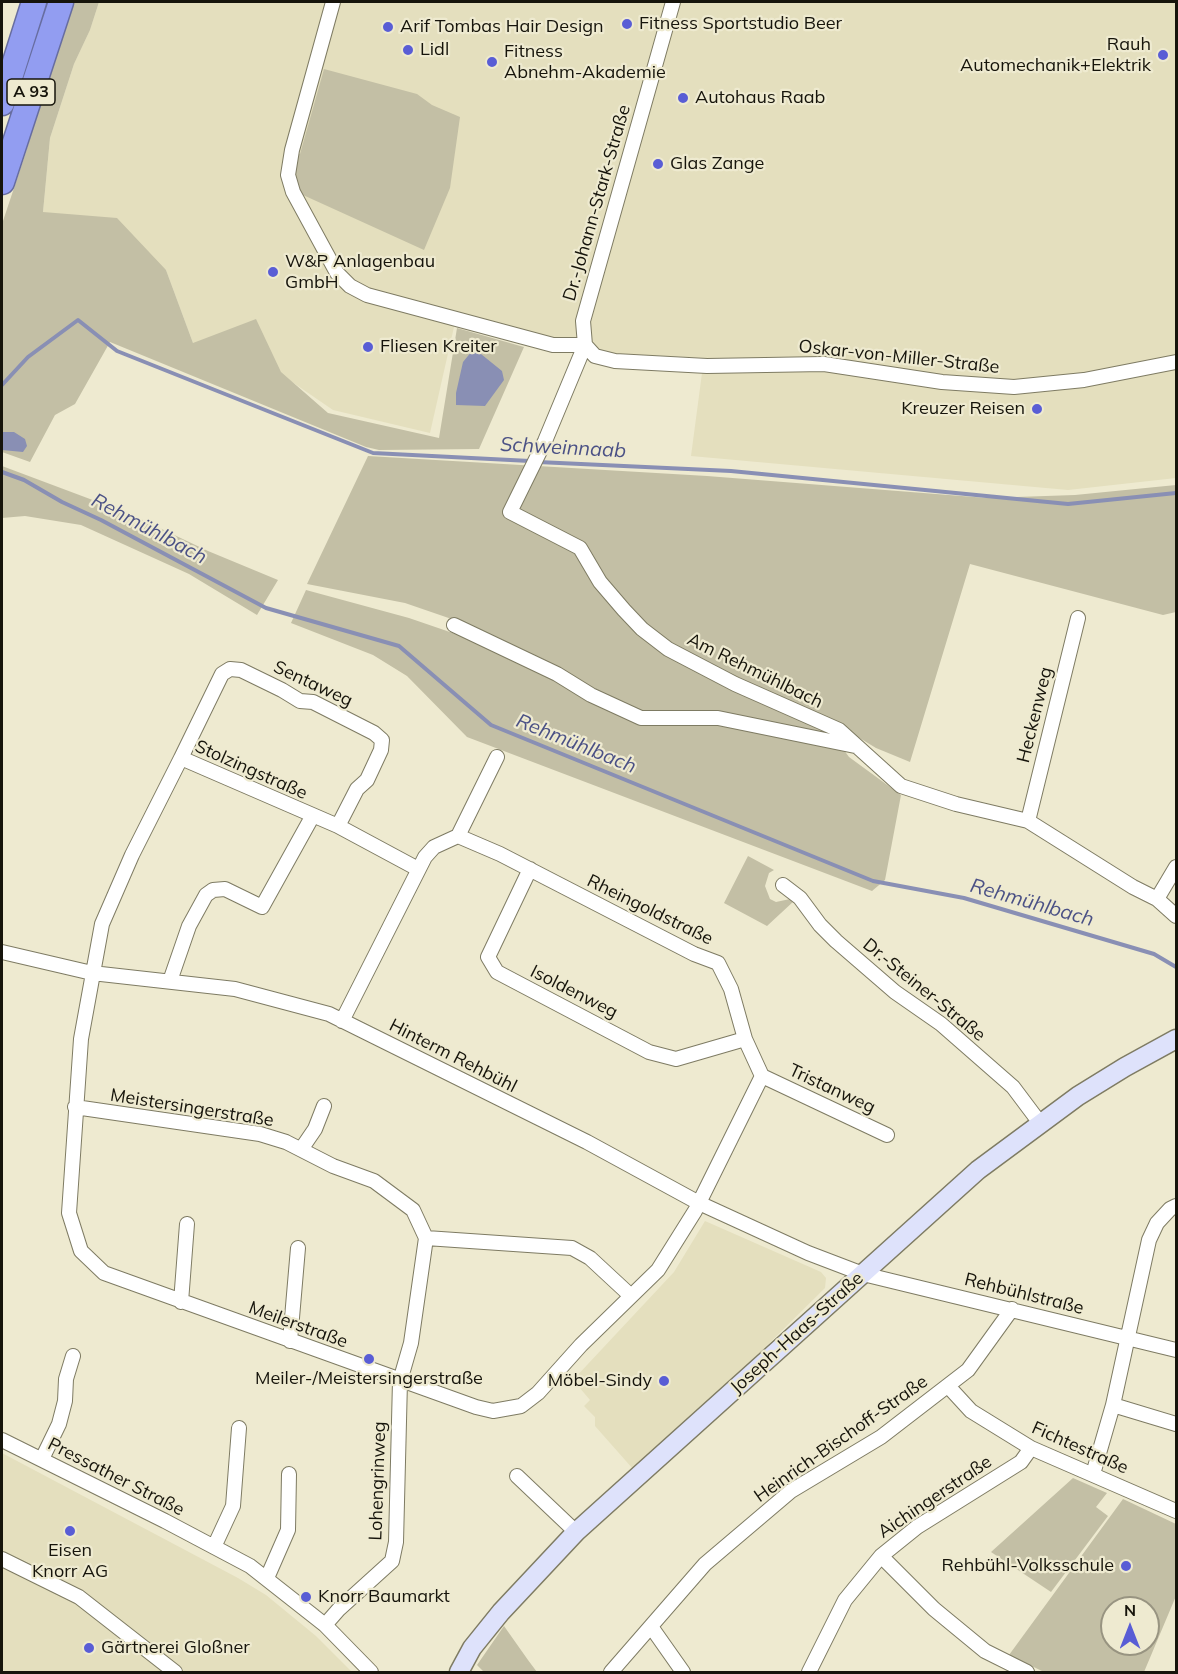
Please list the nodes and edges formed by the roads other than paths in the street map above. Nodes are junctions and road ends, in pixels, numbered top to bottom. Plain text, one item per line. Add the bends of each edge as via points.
1 (34, 2) edge
2 (61, 2) edge
3 (333, 2) edge
4 (673, 2) edge
5 (2, 103) edge
6 (2, 182) edge
7 (585, 345) junction
8 (1176, 362) edge
9 (1078, 618) dead end
10 (454, 625) dead end
11 (857, 746) junction
12 (497, 757) dead end
13 (181, 758) junction
14 (312, 817) junction
15 (1028, 821) junction
16 (338, 826) junction
17 (458, 836) junction
18 (1176, 867) edge
19 (418, 869) junction
20 (530, 869) junction
21 (783, 885) dead end
22 (1157, 899) junction
23 (1176, 916) edge
24 (2, 952) edge
25 (92, 973) junction
26 (170, 981) junction
27 (342, 1021) junction
28 (745, 1039) junction
29 (1176, 1039) edge
30 (762, 1076) junction
31 (324, 1106) dead end
32 (75, 1107) junction
33 (1040, 1123) junction
34 (887, 1135) dead end
35 (302, 1148) junction
36 (699, 1203) junction
37 (1176, 1206) edge
38 (187, 1224) dead end
39 (426, 1238) junction
40 (298, 1248) dead end
41 (863, 1274) junction
42 (631, 1296) junction
43 (181, 1302) junction
44 (1012, 1310) junction
45 (1127, 1338) junction
46 (290, 1341) junction
47 (1176, 1350) edge
48 (73, 1356) dead end
49 (400, 1381) junction
50 (948, 1386) junction
51 (1113, 1405) junction
52 (1176, 1424) edge
53 (239, 1428) dead end
54 (2, 1440) edge
55 (1031, 1448) junction
56 (42, 1459) junction
57 (289, 1474) dead end
58 (1093, 1474) junction
59 (517, 1476) dead end
60 (1176, 1511) edge
61 (576, 1532) junction
62 (214, 1546) junction
63 (881, 1557) junction
64 (2, 1559) edge
65 (267, 1578) junction
66 (325, 1625) junction
67 (652, 1628) junction
68 (814, 1670) edge
69 (175, 1672) edge
70 (370, 1672) edge
71 (459, 1672) edge
72 (610, 1672) edge
73 (683, 1672) edge
74 (1028, 1672) edge

1 - 5 highway, A 93
2 - 6 highway, A 93
3 - 7 street via 288,175 292,192 337,273 354,290 367,294 553,345
4 - 7 street, Dr.-Johann-Stark-Straße via 583,321
7 - 8 street, Oskar-von-Miller-Straße via 596,356 615,361 707,366 824,364 942,382 1014,387 1084,380
7 - 11 street, Am Rehmühlbach via 510,512 580,548 600,582 642,629 668,649 839,730
9 - 15 street, Heckenweg
10 - 11 street, Am Rehmühlbach via 640,718 718,718
11 - 15 street, Am Rehmühlbach via 901,786
12 - 17 street
13 - 14 street, Stolzingstraße
13 - 16 street, Sentaweg via 222,674 230,669 241,670 300,701 314,702 382,740 367,780 357,789
13 - 25 street, Stolzingstraße via 102,924
14 - 16 street, Stolzingstraße
14 - 26 street via 262,907 225,889 213,890 206,896 189,926
15 - 22 street, Am Rehmühlbach
16 - 19 street, Stolzingstraße
17 - 19 street via 434,847
17 - 20 street, Rheingoldstraße
18 - 22 street
19 - 27 street
20 - 28 street, Rheingoldstraße via 718,963 731,989
20 - 28 street, Isoldenweg via 488,957 496,972 649,1052 676,1059
21 - 33 street, Dr.-Steiner-Straße via 800,898 836,941 1013,1087
22 - 23 street, Am Rehmühlbach
24 - 25 street, Hinterm Rehbühl
25 - 26 street, Hinterm Rehbühl
25 - 32 street, Meilerstraße
26 - 27 street, Hinterm Rehbühl via 235,989
27 - 36 street, Hinterm Rehbühl via 586,1142
28 - 30 street, Rheingoldstraße
29 - 33 street, Joseph-Haas-Straße via 1125,1066
30 - 34 street, Tristanweg
30 - 36 street
31 - 35 street
32 - 35 street, Meistersingerstraße via 260,1134
32 - 43 street, Meilerstraße via 69,1214 81,1251 104,1273
33 - 41 street, Joseph-Haas-Straße via 978,1170
35 - 39 street, Meistersingerstraße via 333,1166 374,1181 413,1210
36 - 41 street, Hinterm Rehbühl
36 - 42 street, Meilerstraße via 658,1270
37 - 45 street via 1156,1223 1149,1240
38 - 43 street
39 - 42 street via 572,1248 590,1258
39 - 49 street via 411,1343
40 - 46 street
41 - 44 street, Rehbühlstraße
41 - 61 street, Joseph-Haas-Straße
42 - 49 street, Meilerstraße via 521,1406 493,1411
43 - 46 street, Meilerstraße
44 - 45 street, Rehbühlstraße
44 - 50 street, Heinrich-Bischoff-Straße via 968,1370
45 - 47 street, Rehbühlstraße
45 - 51 street
46 - 49 street, Meilerstraße
48 - 56 street via 59,1424
49 - 66 street, Lohengrinweg via 396,1542 392,1561
50 - 55 street, Fichtestraße via 971,1411
50 - 67 street, Heinrich-Bischoff-Straße via 881,1437 791,1491 705,1564
51 - 52 street
51 - 58 street
53 - 62 street via 233,1506
54 - 56 street, Pressather Straße
55 - 58 street, Fichtestraße
55 - 63 street, Aichingerstraße via 1020,1462 917,1527
56 - 62 street, Pressather Straße
57 - 65 street via 288,1530
58 - 60 street, Fichtestraße
59 - 61 street
61 - 71 street, Joseph-Haas-Straße via 501,1612 472,1648
62 - 65 street, Pressather Straße
63 - 68 street, Aichingerstraße via 845,1600
63 - 74 street via 934,1609 985,1651
64 - 69 street via 79,1597
65 - 66 street, Pressather Straße
66 - 70 street, Pressather Straße
67 - 72 street, Heinrich-Bischoff-Straße
67 - 73 street

